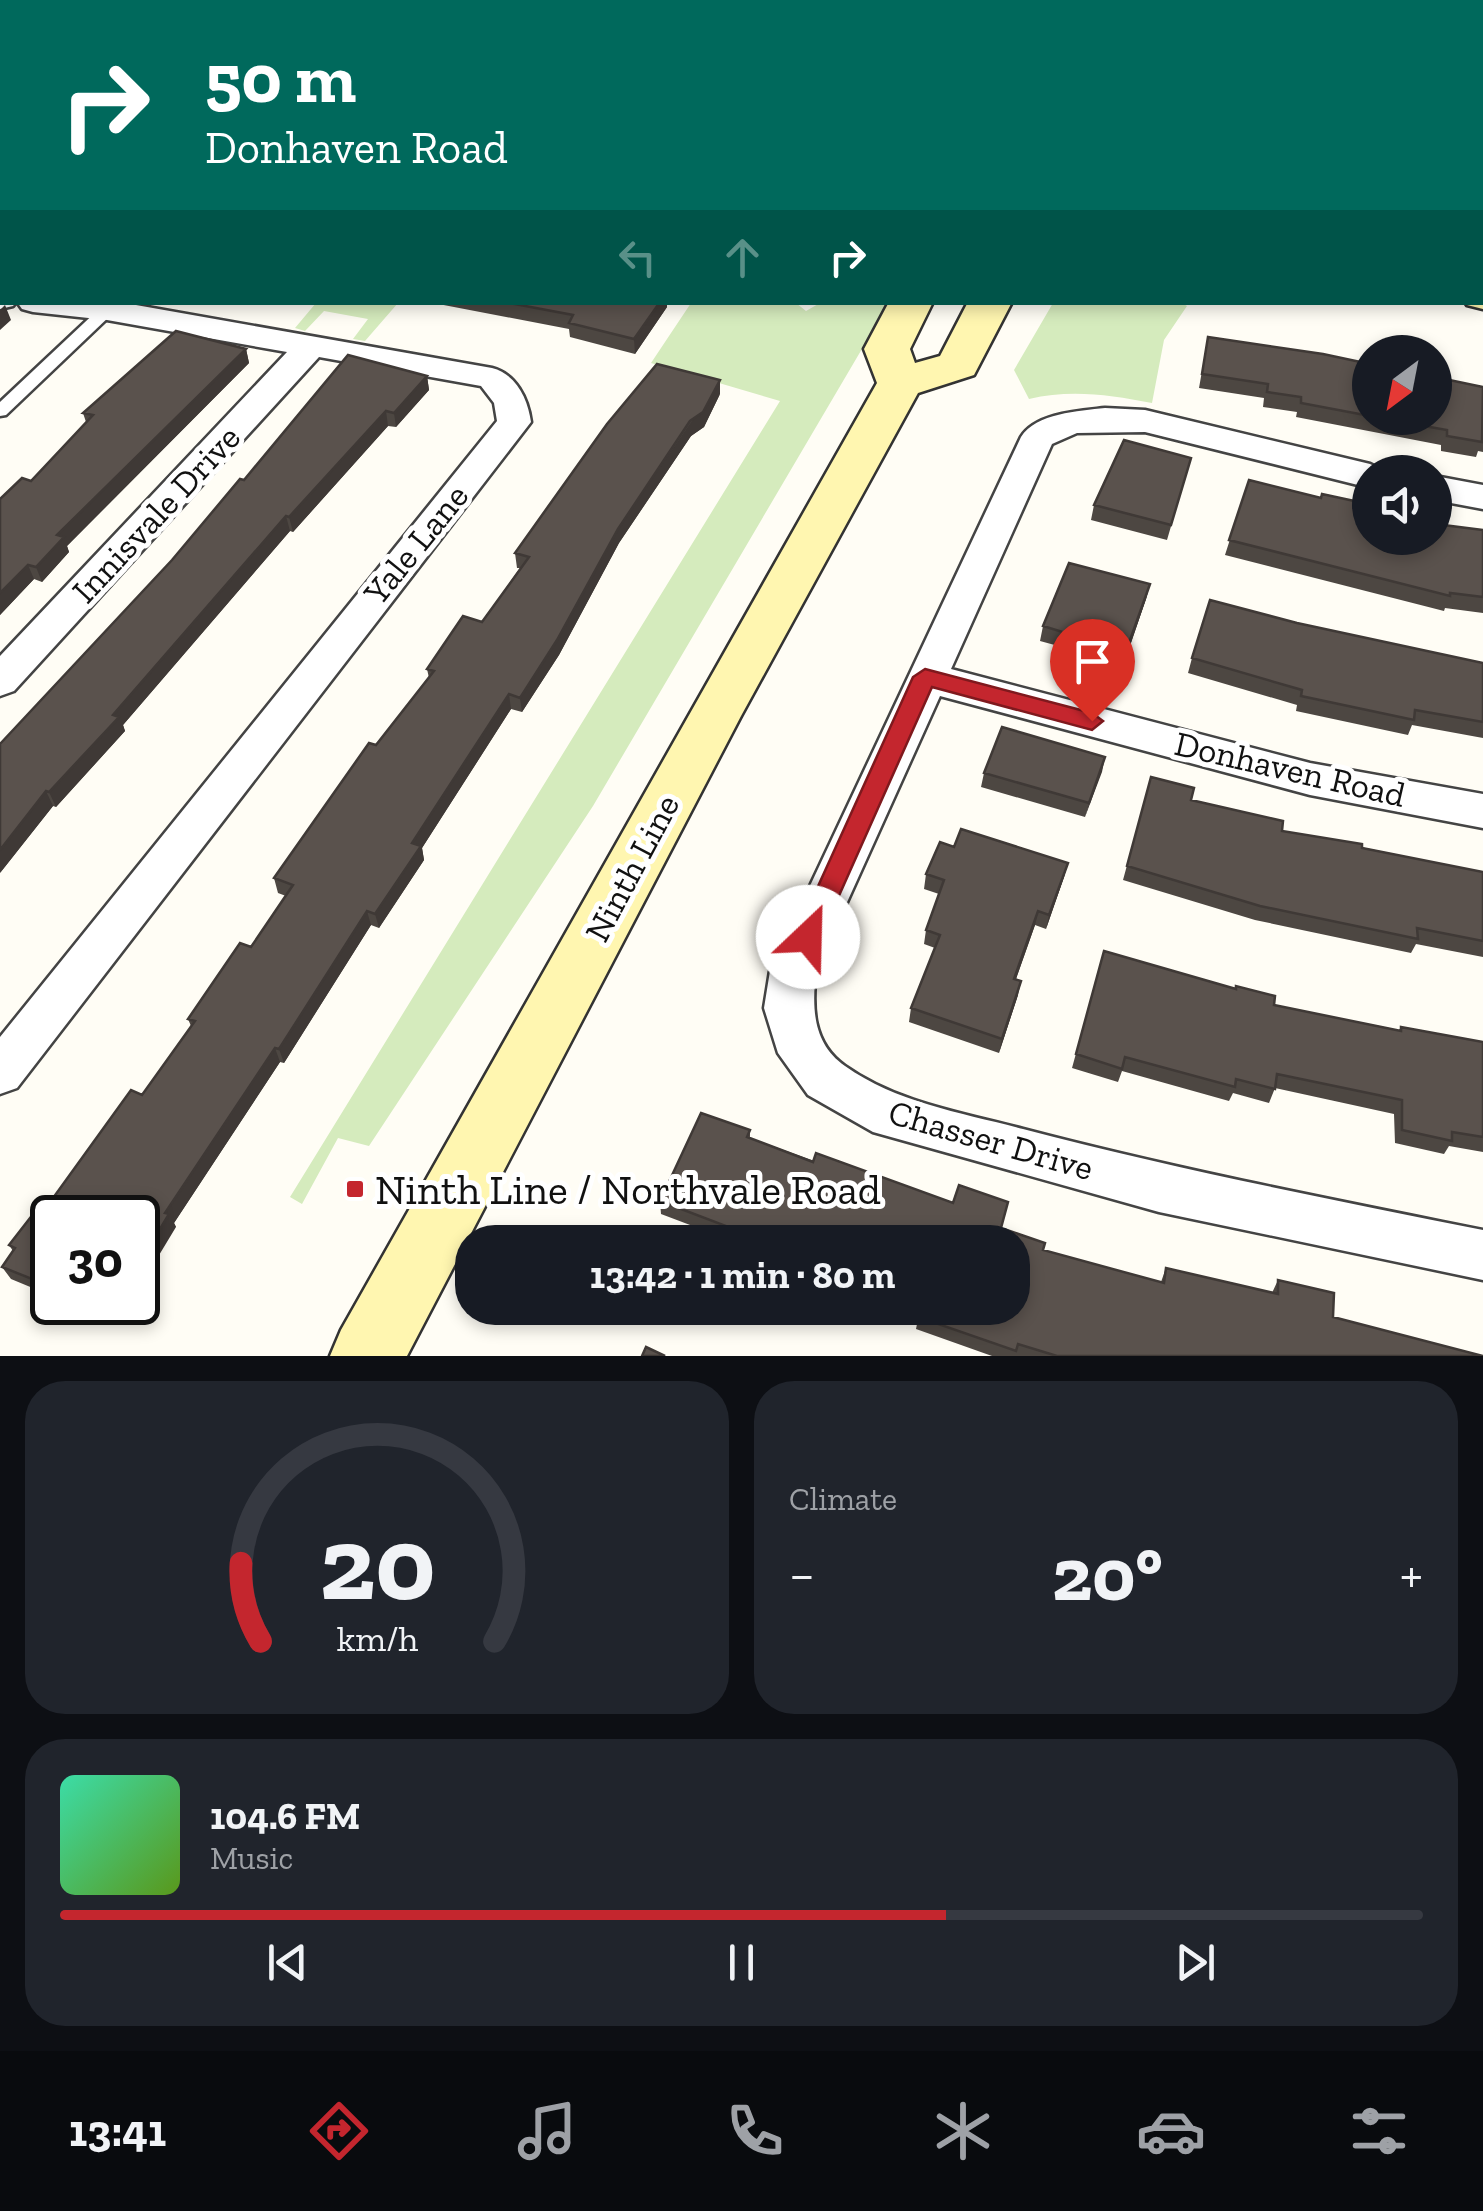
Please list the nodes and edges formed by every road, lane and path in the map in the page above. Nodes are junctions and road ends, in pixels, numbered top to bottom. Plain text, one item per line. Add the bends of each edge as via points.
1 (61, 305) edge
2 (910, 305) edge
3 (988, 305) edge
4 (107, 310) junction
5 (311, 346) junction
6 (900, 383) junction
7 (0, 411) edge
8 (1352, 472) edge
9 (1452, 491) edge
10 (1483, 497) edge
11 (925, 677) junction
12 (0, 682) edge
13 (1483, 811) edge
14 (0, 1073) edge
15 (1483, 1256) edge
16 (367, 1356) edge

1 - 4 street, Yale Lane
2 - 6 main road via 887,349
3 - 6 main road via 958,365
4 - 5 street, Yale Lane
4 - 7 lane
5 - 12 street, Innisvale Drive
5 - 14 street, Yale Lane via 492,378 511,402 514,422
6 - 16 main road, Ninth Line
8 - 11 street, Chasser Drive via 1145,421 1070,423 1038,437
9 - 10 street
11 - 13 street, Donhaven Road via 1310,779
11 - 15 street, Chasser Drive via 794,970 788,1008 796,1038 825,1080 890,1116 1121,1178

